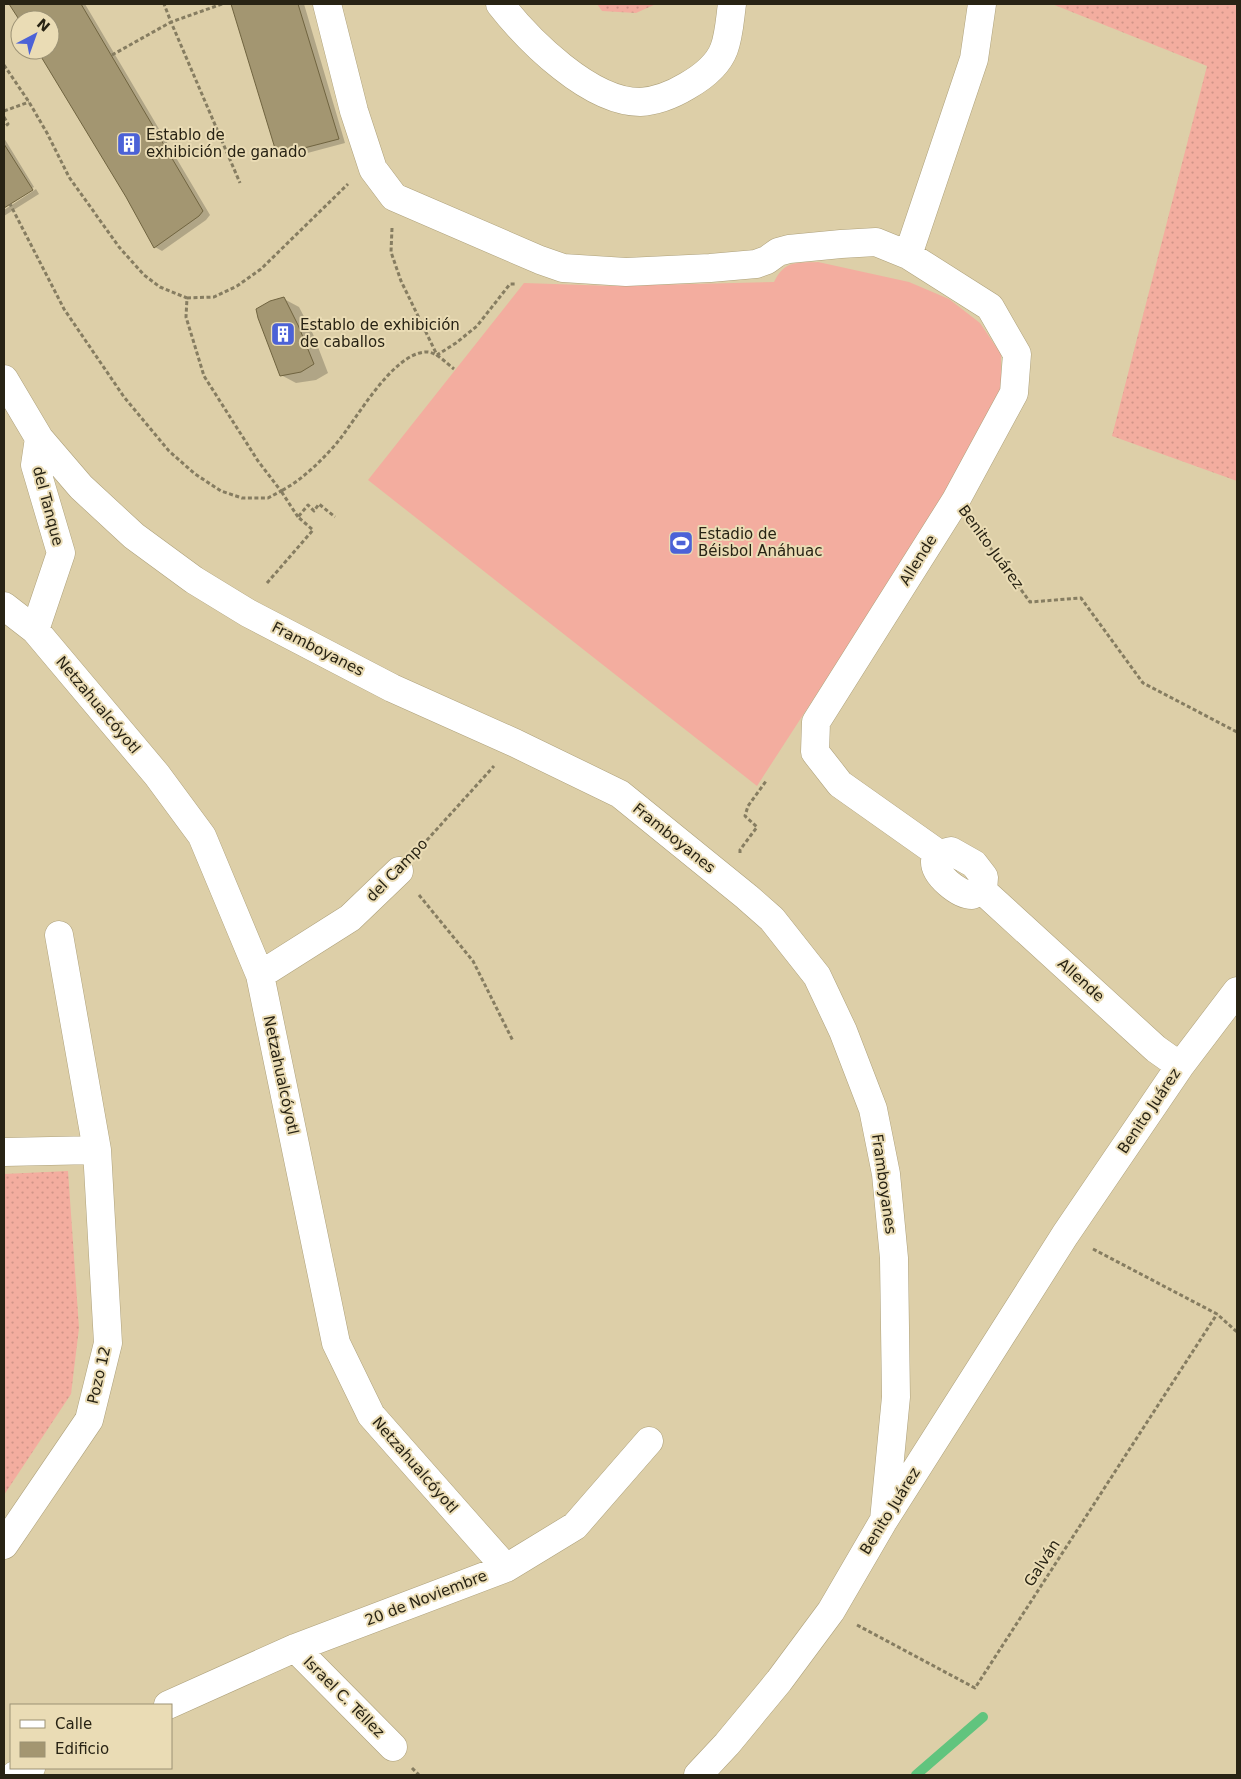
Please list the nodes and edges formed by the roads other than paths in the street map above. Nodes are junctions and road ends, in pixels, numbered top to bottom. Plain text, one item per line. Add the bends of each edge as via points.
1 (327, 4) edge
2 (500, 4) edge
3 (732, 4) edge
4 (982, 4) edge
5 (908, 255) junction
6 (4, 379) edge
7 (39, 438) junction
8 (4, 606) edge
9 (35, 630) junction
10 (399, 871) road end
11 (59, 935) dead end
12 (260, 975) junction
13 (1237, 990) edge
14 (1180, 1066) junction
15 (97, 1150) junction
16 (4, 1152) edge
17 (649, 1441) dead end
18 (884, 1520) junction
19 (4, 1545) edge
20 (506, 1568) junction
21 (295, 1648) junction
22 (170, 1704) edge
23 (394, 1747) dead end
24 (29, 1769) edge
25 (15, 1775) edge
26 (698, 1775) edge

1 - 5 street, Allende via 354,111 373,168 394,197 563,268 626,272 718,268 756,264 789,249 876,242
2 - 3 street via 532,41 588,86 639,102 658,100 676,93 710,68 724,49
4 - 5 street via 974,59
5 - 14 street, Allende via 990,307 1017,354 1014,393 956,500 816,722 815,752 840,784 939,854 951,851 974,864 984,877 984,891 1156,1049
6 - 7 street, Framboyanes
7 - 9 street, del Tanque via 35,465 61,553
7 - 18 street, Framboyanes via 81,487 128,530 194,580 236,606 392,688 620,794 772,919 817,976 843,1030 873,1109 886,1174 893,1248 896,1397
8 - 9 street, Netzahualcóyotl
9 - 12 street, Netzahualcóyotl via 157,775 202,836
10 - 12 street, del Campo via 350,918
11 - 15 street, Pozo 12
12 - 20 street, Netzahualcóyotl via 336,1342 371,1415
13 - 14 street, Benito Juárez
14 - 18 street, Benito Juárez via 1065,1235
15 - 16 street
15 - 19 street, Pozo 12 via 106,1352 89,1420
17 - 20 street, 20 de Noviembre via 575,1526
18 - 26 street, Benito Juárez via 831,1611 779,1681
20 - 21 street, 20 de Noviembre
21 - 22 street, 20 de Noviembre
21 - 23 street, Israel C. Téllez
24 - 25 street

